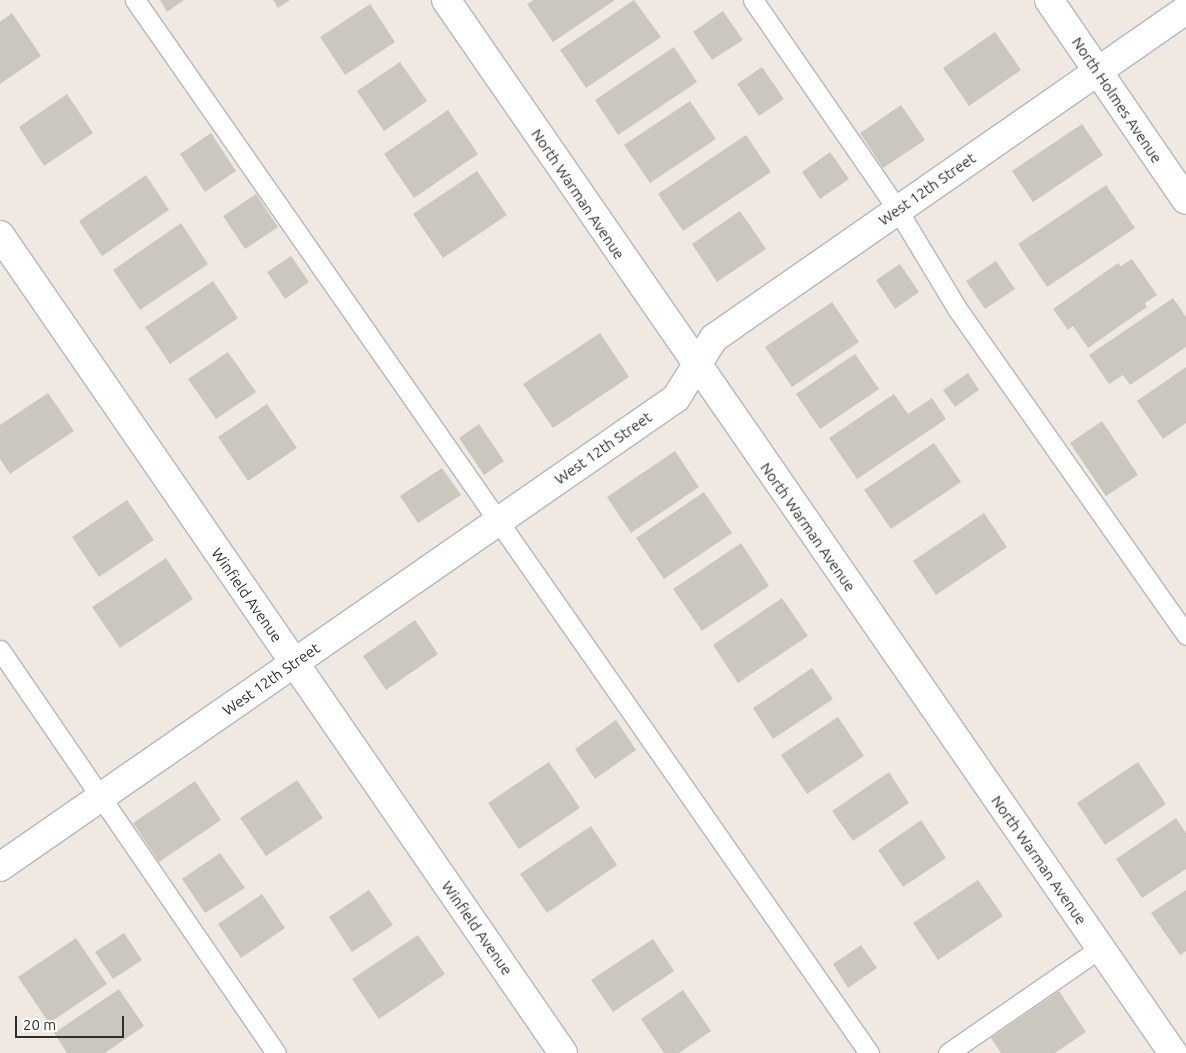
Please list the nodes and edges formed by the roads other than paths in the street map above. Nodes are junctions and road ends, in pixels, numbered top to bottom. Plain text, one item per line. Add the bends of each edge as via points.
1 (135, 0) edge
2 (446, 0) edge
3 (753, 0) edge
4 (1049, 0) edge
5 (1186, 10) edge
6 (1098, 70) junction
7 (1186, 200) edge
8 (897, 209) junction
9 (0, 236) edge
10 (696, 366) junction
11 (500, 520) junction
12 (1186, 635) edge
13 (0, 650) edge
14 (294, 663) junction
15 (101, 797) junction
16 (0, 867) edge
17 (1100, 948) junction
18 (276, 1053) edge
19 (563, 1053) edge
20 (869, 1053) edge
21 (948, 1053) edge
22 (1173, 1053) edge

1 - 11 lane
2 - 10 street, North Warman Avenue
3 - 8 lane
4 - 6 street, North Holmes Avenue
5 - 6 street, West 12th Street
6 - 7 street, North Holmes Avenue
6 - 8 street, West 12th Street
8 - 10 street, West 12th Street via 714,338
8 - 12 lane via 958,310
9 - 14 street, Winfield Avenue
10 - 11 street, West 12th Street via 676,398
10 - 17 street, North Warman Avenue
11 - 14 street, West 12th Street
11 - 20 lane
13 - 15 lane
14 - 15 street, West 12th Street
14 - 19 street, Winfield Avenue
15 - 16 street, West 12th Street
15 - 18 lane
17 - 21 lane
17 - 22 street, North Warman Avenue

